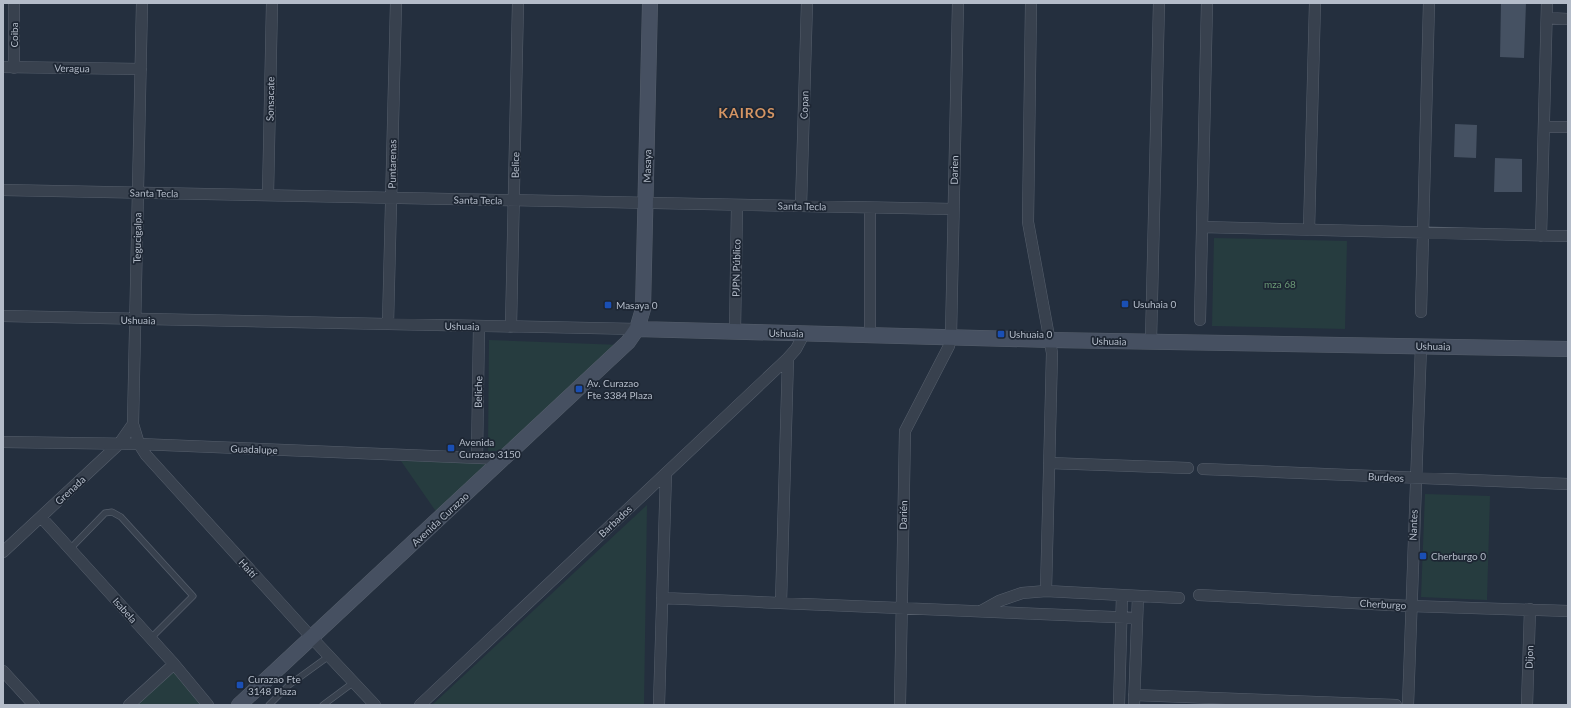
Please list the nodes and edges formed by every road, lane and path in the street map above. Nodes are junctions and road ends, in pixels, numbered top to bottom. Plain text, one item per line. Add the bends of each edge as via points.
1 (14, 3) edge
2 (142, 3) edge
3 (272, 3) edge
4 (396, 3) edge
5 (518, 3) edge
6 (650, 3) edge
7 (807, 3) edge
8 (958, 3) edge
9 (1031, 3) edge
10 (1159, 3) edge
11 (1207, 3) edge
12 (1315, 3) edge
13 (1429, 3) edge
14 (1547, 3) edge
15 (1547, 18) junction
16 (1568, 19) edge
17 (8, 67) edge
18 (141, 69) junction
19 (1544, 127) junction
20 (1568, 127) edge
21 (3, 190) edge
22 (138, 193) junction
23 (268, 195) junction
24 (391, 198) junction
25 (515, 200) junction
26 (646, 203) junction
27 (737, 205) junction
28 (801, 206) junction
29 (870, 208) junction
30 (953, 209) junction
31 (1202, 227) junction
32 (1309, 230) junction
33 (1423, 233) junction
34 (1542, 236) junction
35 (1568, 236) edge
36 (1421, 312) dead end
37 (3, 316) edge
38 (135, 320) junction
39 (1200, 320) dead end
40 (388, 324) junction
41 (479, 326) junction
42 (511, 327) junction
43 (638, 329) junction
44 (735, 332) junction
45 (804, 334) junction
46 (870, 334) junction
47 (951, 336) junction
48 (1051, 340) junction
49 (1152, 341) junction
50 (1421, 346) junction
51 (1568, 349) edge
52 (788, 358) junction
53 (133, 424) junction
54 (3, 442) edge
55 (119, 444) junction
56 (138, 444) junction
57 (477, 457) junction
58 (504, 458) junction
59 (1049, 463) junction
60 (1188, 468) dead end
61 (1203, 468) dead end
62 (666, 473) junction
63 (1415, 478) junction
64 (1568, 484) edge
65 (41, 517) junction
66 (70, 549) junction
67 (3, 552) edge
68 (1046, 591) junction
69 (1122, 595) junction
70 (1199, 595) dead end
71 (1138, 596) junction
72 (662, 598) junction
73 (1179, 598) dead end
74 (781, 603) junction
75 (1410, 606) junction
76 (902, 608) junction
77 (1530, 609) junction
78 (1568, 611) edge
79 (980, 612) junction
80 (1122, 617) junction
81 (1137, 618) junction
82 (151, 638) junction
83 (312, 638) junction
84 (330, 655) junction
85 (174, 664) junction
86 (3, 671) edge
87 (354, 682) junction
88 (1134, 700) edge
89 (1264, 703) edge
90 (34, 705) edge
91 (129, 705) edge
92 (208, 705) edge
93 (239, 705) edge
94 (269, 705) edge
95 (323, 705) edge
96 (376, 705) edge
97 (420, 705) edge
98 (659, 705) edge
99 (900, 705) edge
100 (1119, 705) edge
101 (1396, 705) edge
102 (1408, 705) edge
103 (1527, 705) edge

1 - 17 street, Coiba
2 - 18 street, Tegucigalpa
3 - 23 street, Sonsacate
4 - 24 street, Puntarenas
5 - 25 street, Belice
6 - 26 street, Masaya
7 - 28 street, Copan
8 - 30 street, Darien
9 - 48 street via 1028,222
10 - 49 street
11 - 31 street
12 - 32 street
13 - 33 street
14 - 15 street
15 - 16 street
15 - 19 street
17 - 18 street, Veragua
18 - 22 street, Tegucigalpa
19 - 20 street
19 - 34 street
21 - 22 street, Santa Tecla
22 - 23 street, Santa Tecla
22 - 38 street, Tegucigalpa
23 - 24 street, Santa Tecla
24 - 25 street, Santa Tecla
24 - 40 street, Puntarenas
25 - 26 street, Santa Tecla
25 - 42 street, Belice
26 - 27 street, Santa Tecla
26 - 43 street, Masaya via 643,309
27 - 28 street, Santa Tecla
27 - 44 street, PJPN Público
28 - 29 street, Santa Tecla
29 - 30 street, Santa Tecla
29 - 46 street
30 - 47 street, Darien
31 - 32 street
31 - 39 street
32 - 33 street
33 - 34 street
33 - 36 street
34 - 35 street
37 - 38 street, Ushuaia
38 - 40 street, Ushuaia
38 - 53 street, Tegucigalpa
40 - 41 street, Ushuaia
41 - 42 street, Ushuaia
41 - 57 street, Beliche
42 - 43 street, Ushuaia
43 - 44 street, Ushuaia
43 - 58 street, Avenida Curazao via 628,342
44 - 45 street, Ushuaia
45 - 46 street, Ushuaia
45 - 52 street, Barbados
46 - 47 street, Ushuaia
47 - 48 street, Ushuaia
47 - 76 street, Darién via 949,346 905,431
48 - 49 street, Ushuaia
48 - 59 street
49 - 50 street, Ushuaia
50 - 51 street, Ushuaia
50 - 63 street, Nantes
52 - 62 street, Barbados
52 - 74 street
53 - 55 street, Grenada
53 - 56 street, Haití
54 - 55 street, Guadalupe
55 - 56 street, Guadalupe
55 - 65 street, Grenada
56 - 57 street, Guadalupe
56 - 83 street, Haití
57 - 58 street, Guadalupe
58 - 83 street, Avenida Curazao
59 - 60 street
59 - 68 street
61 - 63 street, Burdeos
62 - 72 street
62 - 97 street, Barbados
63 - 64 street, Burdeos
63 - 75 street, Nantes
65 - 66 street, Isabela
65 - 67 street, Grenada
66 - 82 street, Isabela
66 - 82 lane via 105,513 112,512 120,517 193,596
68 - 69 street
68 - 79 street via 1022,593 999,600
69 - 71 street
69 - 80 street
70 - 75 street, Cherburgo
71 - 73 street
71 - 81 street
72 - 74 street
72 - 98 street
74 - 76 street
75 - 77 street, Cherburgo
75 - 102 street, Nantes
76 - 79 street
76 - 99 street, Darién
77 - 78 street, Cherburgo
77 - 103 street, Dijon
79 - 80 street
80 - 81 street
80 - 100 street
81 - 88 street
82 - 85 street, Isabela
83 - 84 street, Haití
83 - 93 street, Avenida Curazao
84 - 87 street, Haití
84 - 94 lane via 289,685
85 - 91 street
85 - 92 street, Isabela
86 - 90 street
87 - 95 lane
87 - 96 street, Haití
88 - 89 street
89 - 101 street

